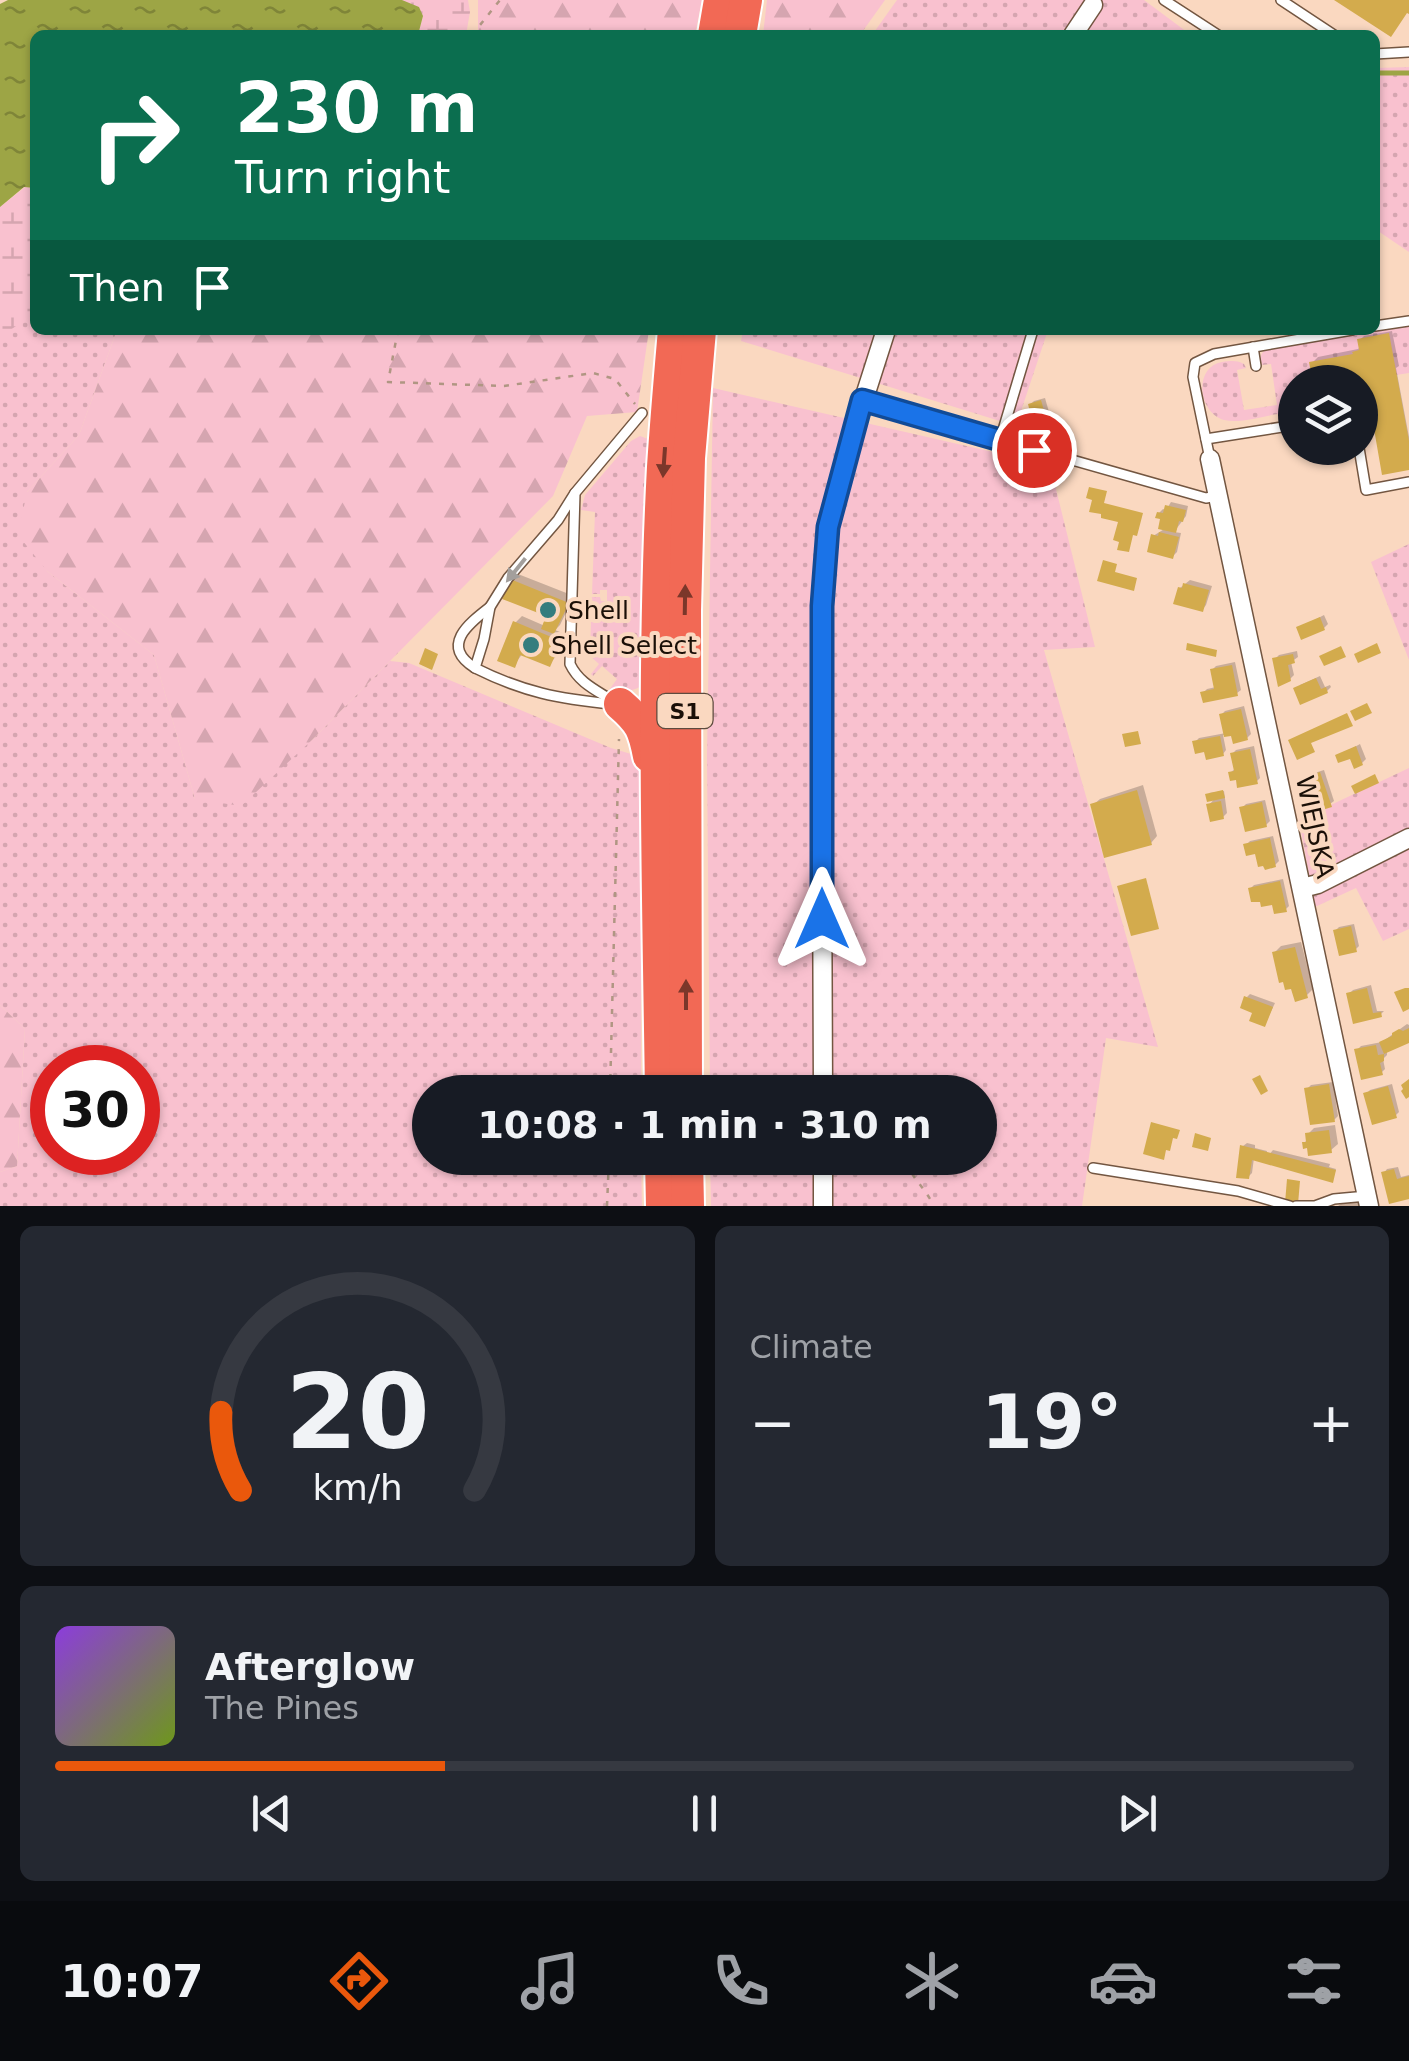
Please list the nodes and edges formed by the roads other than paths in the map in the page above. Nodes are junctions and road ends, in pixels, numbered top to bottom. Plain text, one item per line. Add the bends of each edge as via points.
1 (720, 0) edge
2 (746, 0) edge
3 (1164, 0) edge
4 (1281, 0) edge
5 (1095, 2) edge
6 (715, 30) edge
7 (741, 30) edge
8 (1076, 30) edge
9 (1210, 30) edge
10 (1326, 30) edge
11 (1409, 52) edge
12 (1380, 54) edge
13 (1409, 321) edge
14 (1380, 325) edge
15 (672, 335) edge
16 (673, 335) edge
17 (700, 335) edge
18 (884, 335) edge
19 (1032, 335) edge
20 (1324, 335) edge
21 (1252, 348) junction
22 (1256, 366) dead end
23 (862, 400) junction
24 (642, 413) joint
25 (1278, 427) edge
26 (1206, 439) junction
27 (1000, 440) junction
28 (1210, 460) joint
29 (1361, 465) edge
30 (1409, 482) edge
31 (575, 493) junction
32 (1217, 496) junction
33 (490, 607) junction
34 (475, 668) junction
35 (620, 704) junction
36 (657, 800) junction
37 (1409, 838) edge
38 (1302, 888) junction
39 (660, 1075) edge
40 (686, 1075) edge
41 (822, 1075) edge
42 (1093, 1168) dead end
43 (661, 1175) edge
44 (687, 1175) edge
45 (826, 1175) edge
46 (1368, 1201) edge
47 (662, 1206) edge
48 (688, 1206) edge
49 (823, 1206) edge
50 (1293, 1206) edge

1 - 6 highway
2 - 7 highway
3 - 9 lane
4 - 10 lane
5 - 8 street
11 - 12 lane
13 - 14 lane
15 - 24 highway
16 -> 36 highway, S1 via 658,606
40 -> 17 highway, S1 via 685,610
18 - 23 street
19 - 27 lane
20 - 21 lane
21 - 22 lane
21 - 26 lane via 1196,363
23 - 27 lane
23 - 41 street via 828,527 822,587
24 - 31 lane
25 - 26 lane
26 - 28 lane
27 - 32 lane
28 - 32 street, WIEJSKA
29 - 30 lane via 1366,490
31 -> 33 lane
31 - 35 lane via 570,664 586,684
32 - 38 street, WIEJSKA
33 - 34 lane
33 - 34 lane via 460,637 464,661
34 - 35 lane via 536,694
35 - 36 highway via 643,728
36 - 39 highway, S1
37 - 38 street
38 - 46 street, WIEJSKA
42 - 50 lane
43 - 47 highway
44 - 48 highway
45 - 49 street
46 - 50 lane

